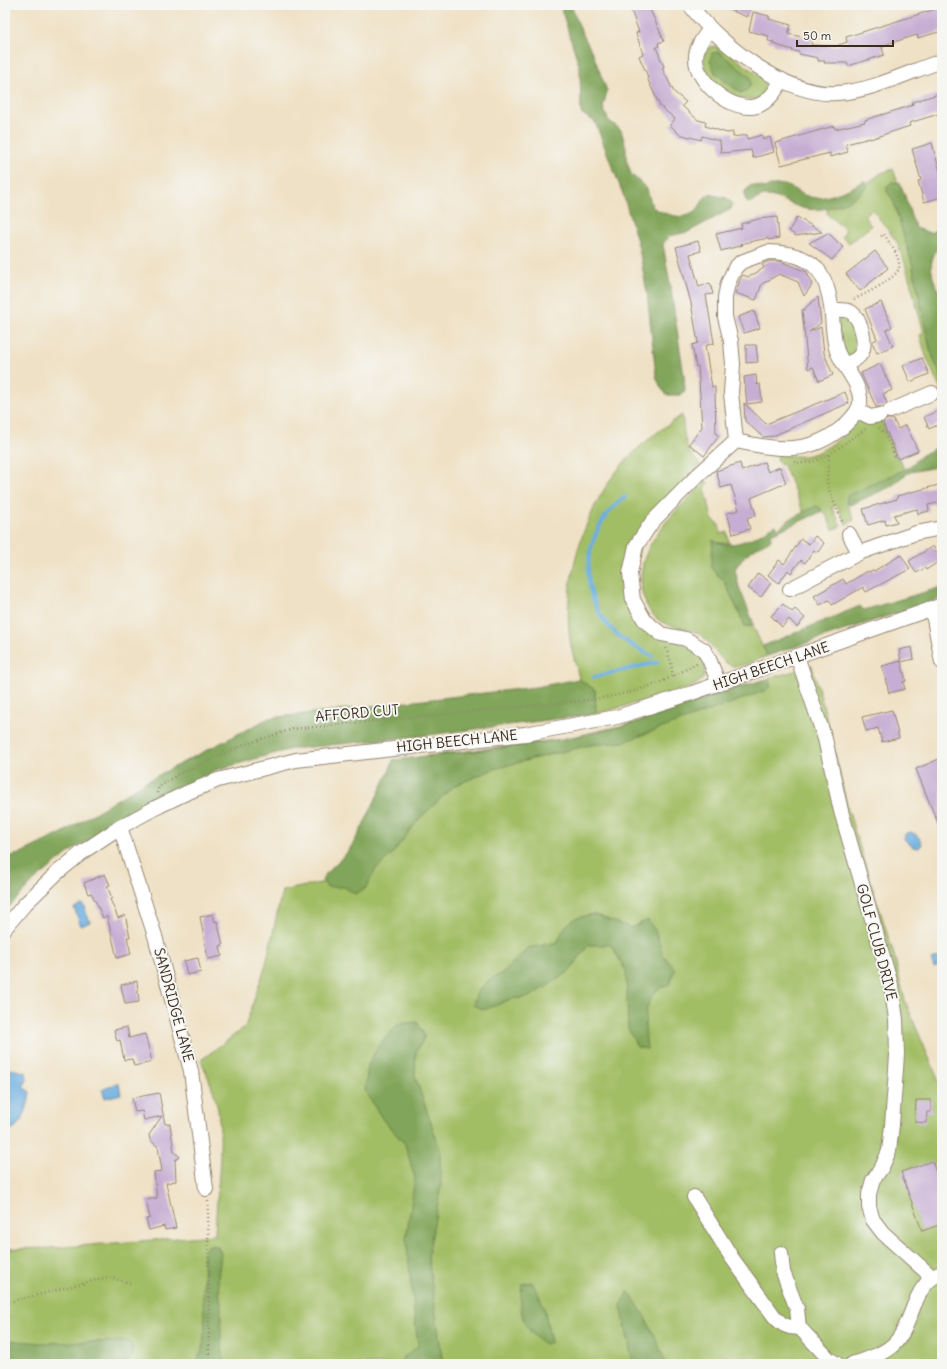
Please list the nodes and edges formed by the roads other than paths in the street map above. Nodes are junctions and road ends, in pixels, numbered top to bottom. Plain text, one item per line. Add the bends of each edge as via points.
1 (690, 5) edge
2 (710, 29) junction
3 (942, 61) edge
4 (782, 80) junction
5 (832, 310) junction
6 (844, 366) junction
7 (932, 393) dead end
8 (858, 411) junction
9 (736, 441) junction
10 (942, 528) edge
11 (846, 529) road end
12 (859, 553) junction
13 (790, 590) dead end
14 (937, 607) edge
15 (796, 656) junction
16 (942, 662) edge
17 (719, 684) junction
18 (120, 827) junction
19 (5, 928) edge
20 (206, 1188) road end
21 (694, 1197) dead end
22 (781, 1253) dead end
23 (937, 1275) edge
24 (799, 1327) junction
25 (837, 1364) edge
26 (852, 1364) edge

1 - 2 street
2 - 4 street via 743,57
2 - 4 street via 698,48 696,58 702,79 710,88 723,97 746,106 757,106 766,100
3 - 4 street via 883,82 836,93 819,93
5 - 6 street via 837,350
5 - 6 street via 850,312 855,316 864,336 864,350
5 - 9 street via 829,290 823,276 814,265 799,257 784,252 768,252 741,262 735,268 725,297 732,349
6 - 8 street via 859,394
7 - 8 street via 881,417 870,417
8 - 9 street via 835,434 805,447 782,449
9 - 17 street via 652,522 636,546 630,573 633,600 645,621 662,634 686,639 704,650
10 - 12 street via 916,533
11 - 12 street
12 - 13 street
14 - 15 street, HIGH BEECH LANE
14 - 16 street
15 - 17 street, HIGH BEECH LANE
15 - 23 street, GOLF CLUB DRIVE via 824,739 841,811 891,985 896,1019 897,1055 889,1151 873,1180 869,1207 873,1220 883,1233
17 - 18 street, HIGH BEECH LANE via 640,710 588,723 525,734 296,760 218,780 186,793
18 - 19 street, HIGH BEECH LANE via 58,872
18 - 20 street, SANDRIDGE LANE via 152,923 191,1071
21 - 24 street via 732,1258 780,1324
22 - 24 street via 783,1272 797,1309
23 - 26 street via 916,1301 904,1331 893,1345 881,1353
24 - 25 street

